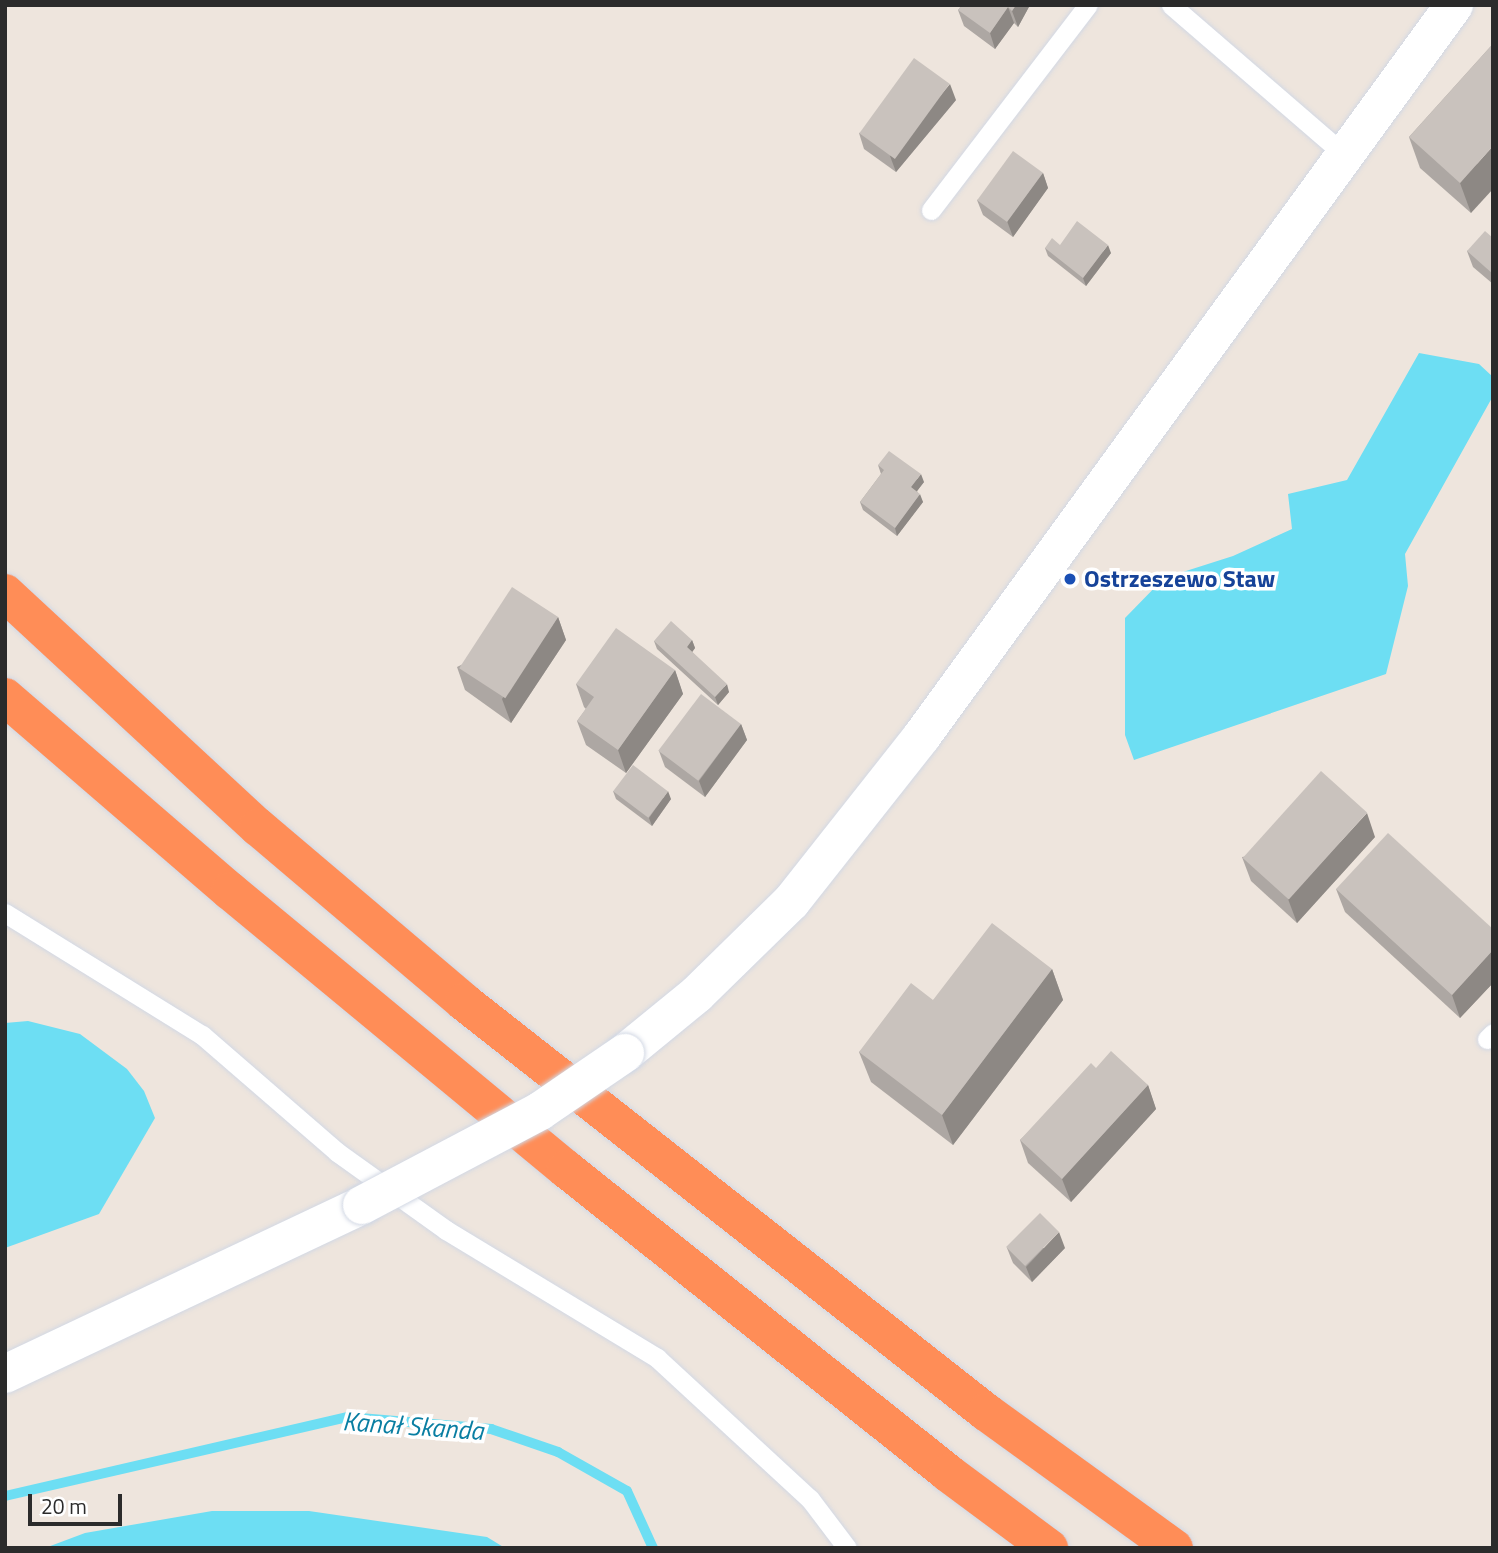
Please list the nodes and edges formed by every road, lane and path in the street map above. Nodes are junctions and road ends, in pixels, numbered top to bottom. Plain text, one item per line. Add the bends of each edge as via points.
1 (1088, 5) edge
2 (1171, 5) edge
3 (1454, 5) edge
4 (1345, 155) junction
5 (931, 210) dead end
6 (5, 593) edge
7 (5, 697) edge
8 (5, 913) edge
9 (5, 1374) edge
10 (847, 1548) edge
11 (1049, 1548) edge
12 (1174, 1548) edge

1 - 5 lane
2 - 4 lane
3 - 4 street
4 - 9 street, bridge via 922,736 792,902 697,994 625,1053 540,1111 362,1205
6 - 12 highway via 258,827 464,1002 986,1412
7 - 11 highway via 230,891 566,1169 948,1474
8 - 10 lane via 202,1035 337,1152 446,1230 657,1358 810,1499

